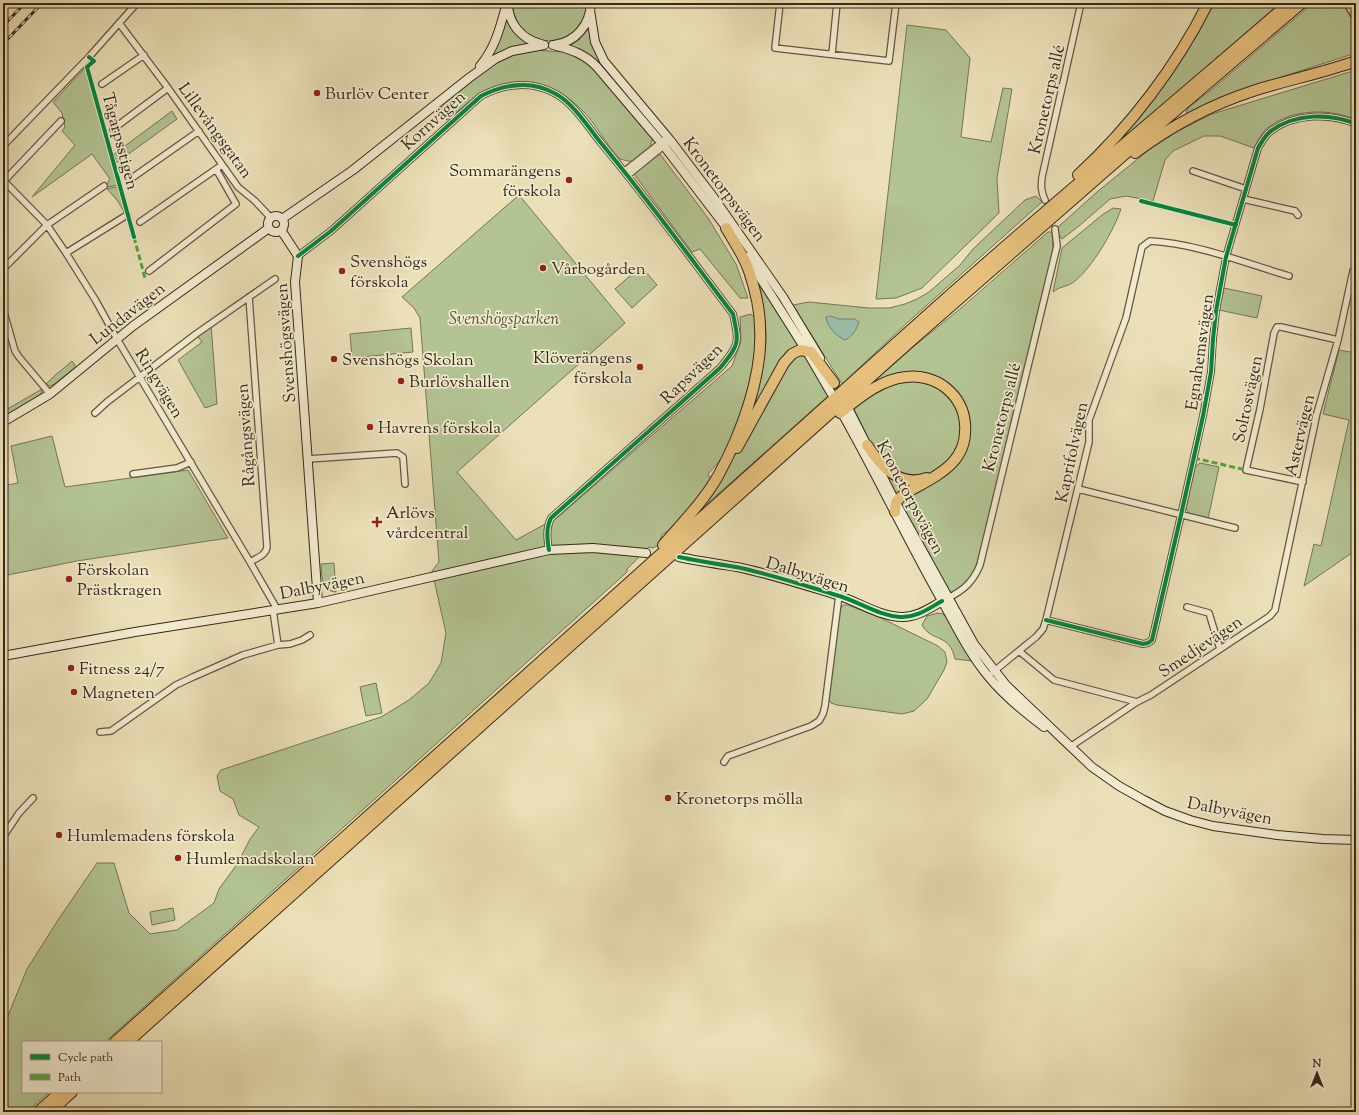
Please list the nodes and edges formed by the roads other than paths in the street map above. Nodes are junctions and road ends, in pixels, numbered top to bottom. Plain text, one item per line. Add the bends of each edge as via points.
1 (137, 3) edge
2 (507, 3) edge
3 (780, 3) edge
4 (837, 3) edge
5 (896, 3) edge
6 (1081, 3) edge
7 (1208, 3) edge
8 (1289, 3) edge
9 (1302, 3) edge
10 (1348, 3) edge
11 (591, 6) edge
12 (1356, 15) edge
13 (119, 23) junction
14 (544, 45) junction
15 (553, 45) junction
16 (832, 54) junction
17 (144, 55) junction
18 (1356, 61) edge
19 (469, 78) junction
20 (102, 84) dead end
21 (168, 88) junction
22 (61, 121) dead end
23 (1356, 124) edge
24 (113, 129) dead end
25 (199, 131) junction
26 (666, 141) junction
27 (3, 146) edge
28 (222, 165) junction
29 (216, 169) junction
30 (1192, 171) dead end
31 (626, 173) junction
32 (129, 180) dead end
33 (3, 182) edge
34 (104, 186) dead end
35 (1246, 189) junction
36 (1243, 199) junction
37 (1045, 200) dead end
38 (1062, 210) junction
39 (127, 215) dead end
40 (1298, 215) dead end
41 (271, 218) junction
42 (282, 219) junction
43 (1037, 219) junction
44 (140, 222) dead end
45 (47, 225) junction
46 (269, 228) junction
47 (726, 228) junction
48 (1055, 229) dead end
49 (280, 230) junction
50 (66, 253) junction
51 (298, 256) junction
52 (1226, 257) junction
53 (3, 270) edge
54 (150, 271) dead end
55 (1356, 271) edge
56 (1289, 276) dead end
57 (275, 279) dead end
58 (249, 297) junction
59 (3, 309) edge
60 (117, 339) junction
61 (1338, 340) junction
62 (806, 350) junction
63 (140, 378) junction
64 (834, 388) joint
65 (50, 394) junction
66 (95, 413) dead end
67 (3, 422) edge
68 (797, 442) junction
69 (867, 444) junction
70 (308, 459) junction
71 (191, 462) junction
72 (133, 474) dead end
73 (717, 476) junction
74 (935, 476) junction
75 (1303, 482) junction
76 (405, 484) dead end
77 (1078, 489) junction
78 (895, 508) junction
79 (1181, 515) junction
80 (1235, 528) dead end
81 (549, 550) junction
82 (646, 552) dead end
83 (679, 557) dead end
84 (250, 562) junction
85 (621, 589) junction
86 (839, 596) junction
87 (945, 600) junction
88 (318, 603) junction
89 (1187, 607) dead end
90 (275, 610) junction
91 (1275, 610) joint
92 (1046, 620) junction
93 (310, 635) dead end
94 (278, 645) junction
95 (1220, 649) junction
96 (1019, 651) junction
97 (3, 656) edge
98 (991, 674) junction
99 (1137, 702) junction
100 (100, 732) dead end
101 (1070, 747) junction
102 (724, 762) dead end
103 (33, 798) dead end
104 (3, 837) edge
105 (1356, 840) edge
106 (117, 1041) edge
107 (129, 1041) edge
108 (59, 1093) edge
109 (71, 1093) edge
110 (38, 1112) edge
111 (50, 1112) edge

1 - 13 street
2 - 14 main road via 510,19 516,29 528,40
2 - 19 main road via 492,49
3 - 16 street via 776,48
4 - 16 street
5 - 16 street via 889,61
6 - 37 street, Kronetorps allé via 1042,177 1042,194
7 - 43 highway via 1171,66 1134,116
8 - 43 highway
9 - 38 highway
10 - 12 highway
11 - 15 main road via 586,24 576,36
11 - 26 main road, Kronetorpsvägen via 594,37 601,56
13 - 17 street, Lillevångsgatan
13 - 27 street
14 - 15 main road
14 - 19 main road via 507,53
15 - 26 main road, Kronetorpsvägen via 578,53 593,62
17 - 20 street
17 - 21 street, Lillevångsgatan
18 - 38 highway via 1227,100 1194,115 1144,146
19 - 42 main road via 359,166
21 - 24 street
21 - 25 street, Lillevångsgatan
22 - 33 street
23 - 35 street, Egnahemsvägen via 1316,116 1286,123 1271,131 1258,148
25 - 28 street, Lillevångsgatan
25 - 32 street
26 - 31 street
26 - 47 main road, Kronetorpsvägen
26 - 64 main road, Kronetorpsvägen via 714,198 756,257 804,330
28 - 29 street
28 - 41 street, Lillevångsgatan via 238,187
29 - 44 street
29 - 54 street via 236,204
30 - 35 street
31 - 51 street, Kornvägen via 566,100 535,86 503,87 487,93 474,102 331,231
31 - 81 street, Rapsvägen via 733,314 738,337 734,350 720,368 551,518 547,530
33 - 45 street, Ringvägen
34 - 45 street
35 - 36 street, Egnahemsvägen
36 - 40 street via 1295,212
36 - 52 street, Egnahemsvägen
38 - 68 highway
39 - 50 street
41 - 42 main road via 278,216
41 - 46 main road via 268,222
42 - 49 main road via 284,225
43 - 85 highway
45 - 50 street, Ringvägen
45 - 53 street
46 - 49 main road via 274,232
46 - 60 main road, Lundavägen
47 - 62 main road, Kronetorpsvägen
47 - 73 highway via 746,263 752,280 759,313 760,342 756,373 744,414
48 - 87 street, Kronetorps allé via 1056,253 980,565 966,588
49 - 51 main road
50 - 60 street, Ringvägen
51 - 70 main road, Svenshögsvägen via 295,282
52 - 56 street, Kaprifolvägen
52 - 77 street, Kaprifolvägen via 1161,241 1150,241 1142,247 1126,318 1089,420 1089,442
52 - 79 street, Egnahemsvägen via 1214,325 1211,372
55 - 61 street, Astervägen via 1353,271
57 - 58 street
58 - 63 street
58 - 84 street, Rågångsvägen via 267,547 263,555
59 - 65 street via 18,357
60 - 63 street, Ringvägen
60 - 65 main road, Lundavägen
61 - 75 street, Astervägen via 1317,413
61 - 75 street, Solrosvägen via 1281,327 1277,327 1274,333 1262,402 1246,470
62 - 64 highway via 816,358
62 - 73 highway via 796,352 784,363 740,444
63 - 66 street
63 - 71 street, Ringvägen
65 - 67 main road, Lundavägen
68 - 74 highway via 884,383 906,376 927,378 943,385 958,401 966,432 963,444 953,462
68 - 107 highway
69 - 74 highway via 880,464 896,476 923,480
69 - 78 main road, Kronetorpsvägen
69 - 78 main road, Kronetorpsvägen via 846,412
70 - 76 street via 397,453 403,457
70 - 88 main road, Svenshögsvägen
71 - 72 street via 177,468
71 - 84 street, Ringvägen
73 - 85 highway via 678,528
74 - 78 highway via 900,498
75 - 91 street, Astervägen
77 - 79 street
77 - 92 street, Kaprifolvägen
78 - 87 main road, Kronetorpsvägen
79 - 80 street
79 - 92 street, Egnahemsvägen via 1152,640 1143,644
81 - 82 main road, Dalbyvägen via 593,548
81 - 88 main road, Dalbyvägen
83 - 86 main road, Dalbyvägen via 775,576
84 - 90 street, Ringvägen
85 - 106 highway
86 - 87 main road, Dalbyvägen via 899,617 918,614
86 - 102 street via 824,714 812,726 728,756
87 - 98 main road, Dalbyvägen via 964,642
88 - 90 main road, Dalbyvägen
89 - 95 street via 1209,613
90 - 94 street
90 - 97 main road, Dalbyvägen
91 - 95 street, Smedjevägen via 1270,616
92 - 96 street, Kaprifolvägen via 1042,629
93 - 94 street via 296,642
94 - 100 street via 233,658 176,685 111,731
95 - 99 street, Smedjevägen via 1152,695
96 - 98 street, Kaprifolvägen
96 - 99 street via 1054,680
98 - 101 main road, Dalbyvägen via 1012,702
99 - 101 street, Smedjevägen
101 - 105 main road, Dalbyvägen via 1119,786 1165,811 1190,820 1213,826 1277,835
103 - 104 street
108 - 110 highway
109 - 111 highway

